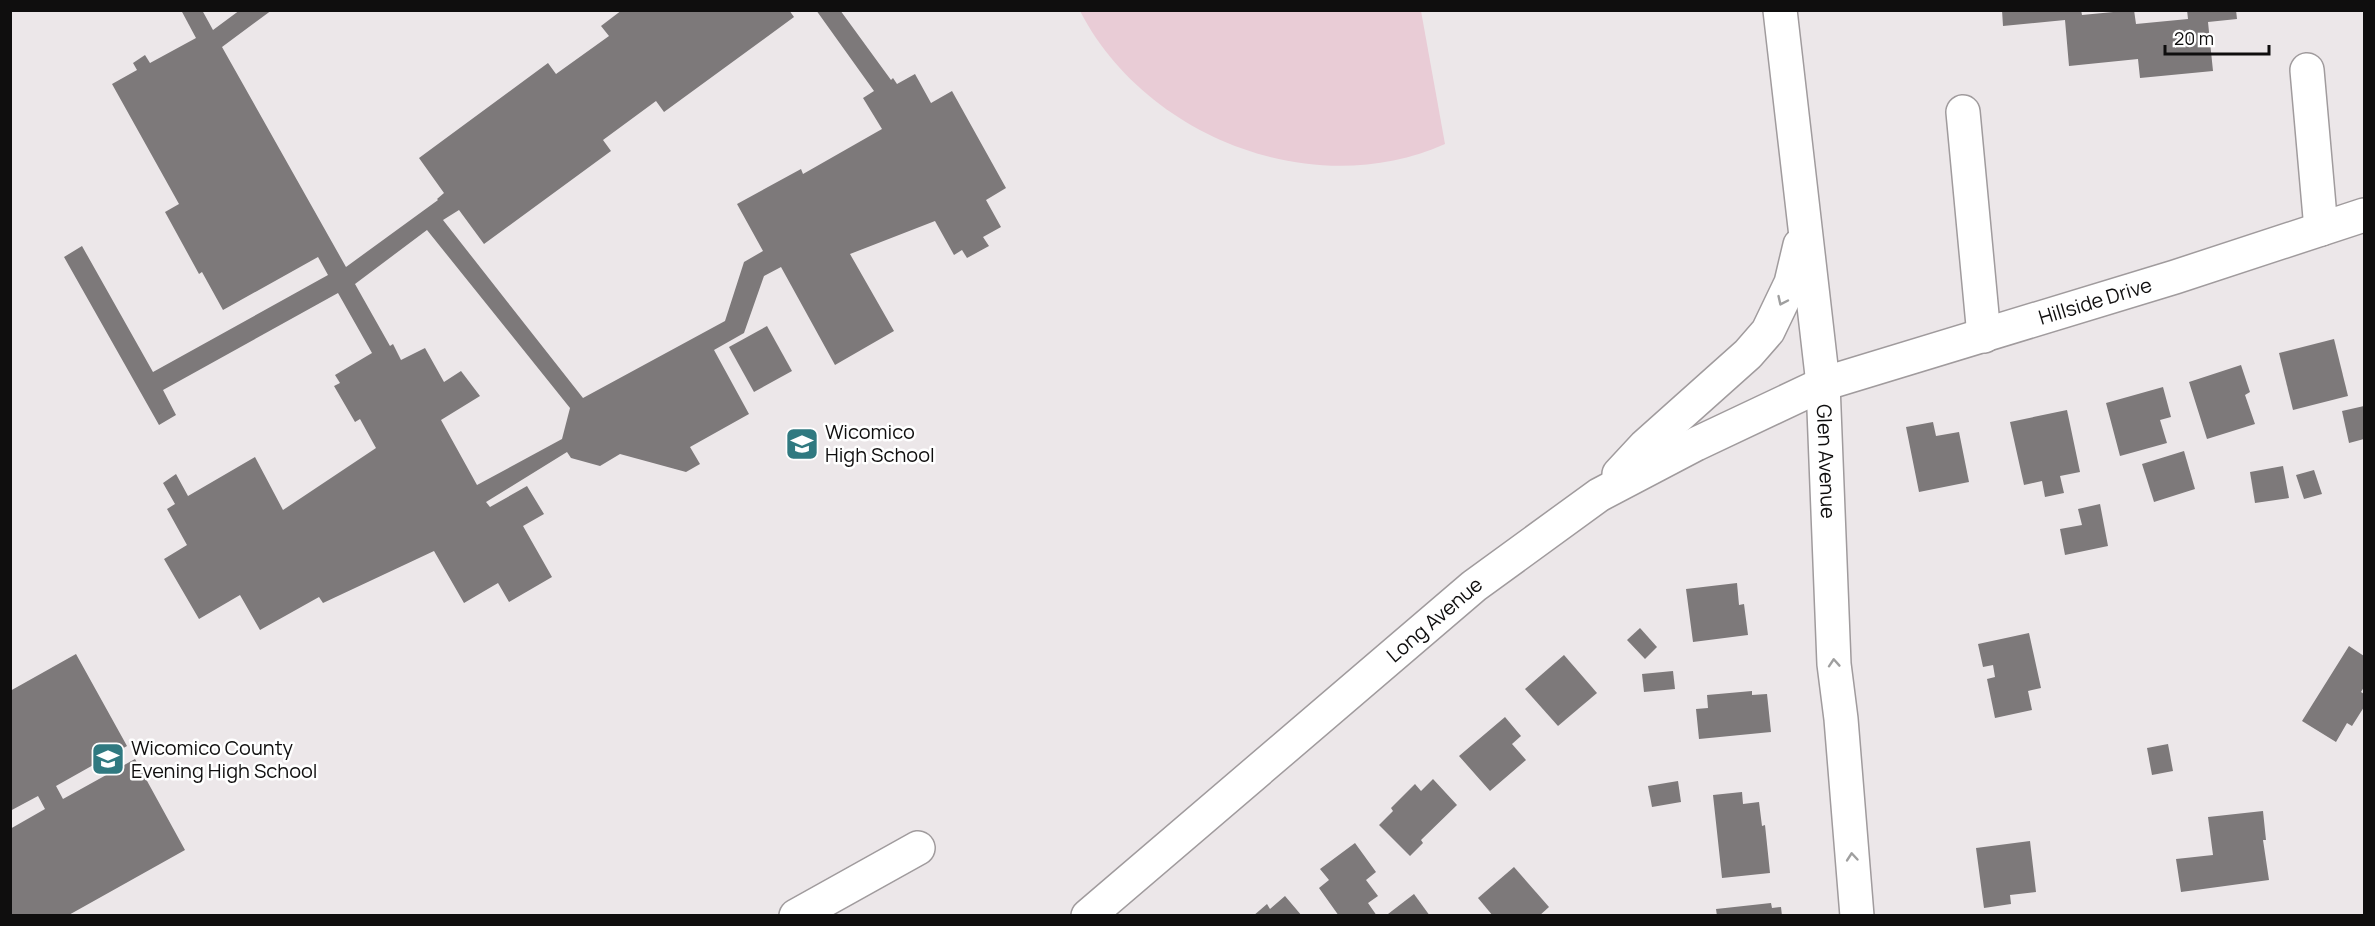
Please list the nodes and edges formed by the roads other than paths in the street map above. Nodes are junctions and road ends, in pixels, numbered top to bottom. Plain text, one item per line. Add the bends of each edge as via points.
1 (1780, 10) edge
2 (2307, 70) dead end
3 (1963, 112) dead end
4 (2364, 215) edge
5 (1804, 225) junction
6 (2321, 229) junction
7 (1984, 336) junction
8 (1823, 384) junction
9 (1599, 495) junction
10 (918, 848) dead end
11 (796, 915) edge
12 (1088, 915) edge
13 (1857, 915) edge

1 - 5 street, Glen Avenue
2 - 6 street
3 - 7 street
4 - 6 street, Hillside Drive
5 - 8 street, Glen Avenue
5 -> 9 street via 1791,283 1768,331 1716,385 1645,446
6 - 7 street, Hillside Drive
7 - 8 street, Hillside Drive
8 - 9 street, Long Avenue
13 -> 8 street, Glen Avenue via 1834,664
9 - 12 street, Long Avenue via 1473,586
10 - 11 street

